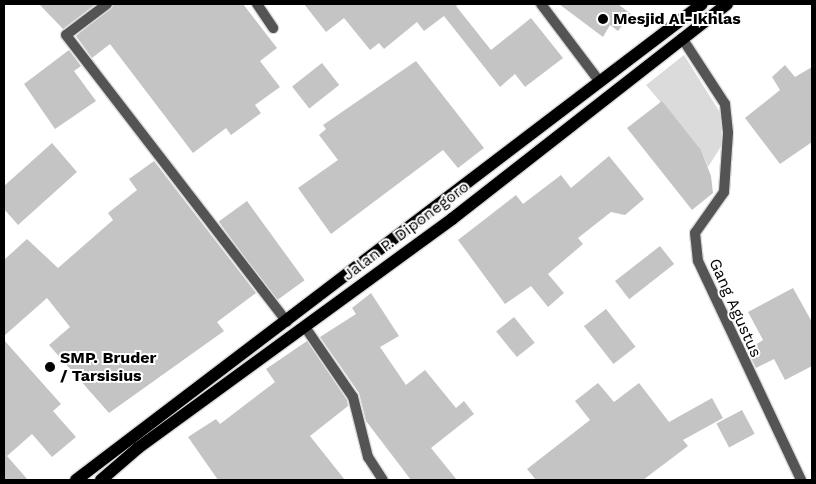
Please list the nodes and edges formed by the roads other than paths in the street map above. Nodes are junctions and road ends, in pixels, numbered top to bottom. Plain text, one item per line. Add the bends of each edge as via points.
1 (107, 4) edge
2 (257, 4) edge
3 (541, 4) edge
4 (702, 4) edge
5 (728, 4) edge
6 (273, 28) dead end
7 (682, 38) junction
8 (600, 82) junction
9 (287, 322) junction
10 (305, 327) junction
11 (76, 480) edge
12 (101, 480) edge
13 (383, 480) edge
14 (801, 480) edge

1 - 9 street via 66,35
2 - 6 street
3 - 8 street
4 - 8 main road, Jalan P. Diponegoro
5 - 7 main road, Jalan P. Diponegoro
7 - 10 main road, Jalan P. Diponegoro via 452,218
7 - 14 street, Gang Agustus via 725,104 728,133 724,192 695,234 698,260
8 - 9 main road, Jalan P. Diponegoro
9 - 11 main road, Jalan P. Diponegoro
10 - 12 main road, Jalan P. Diponegoro via 138,448
10 - 13 street via 354,397 368,458

